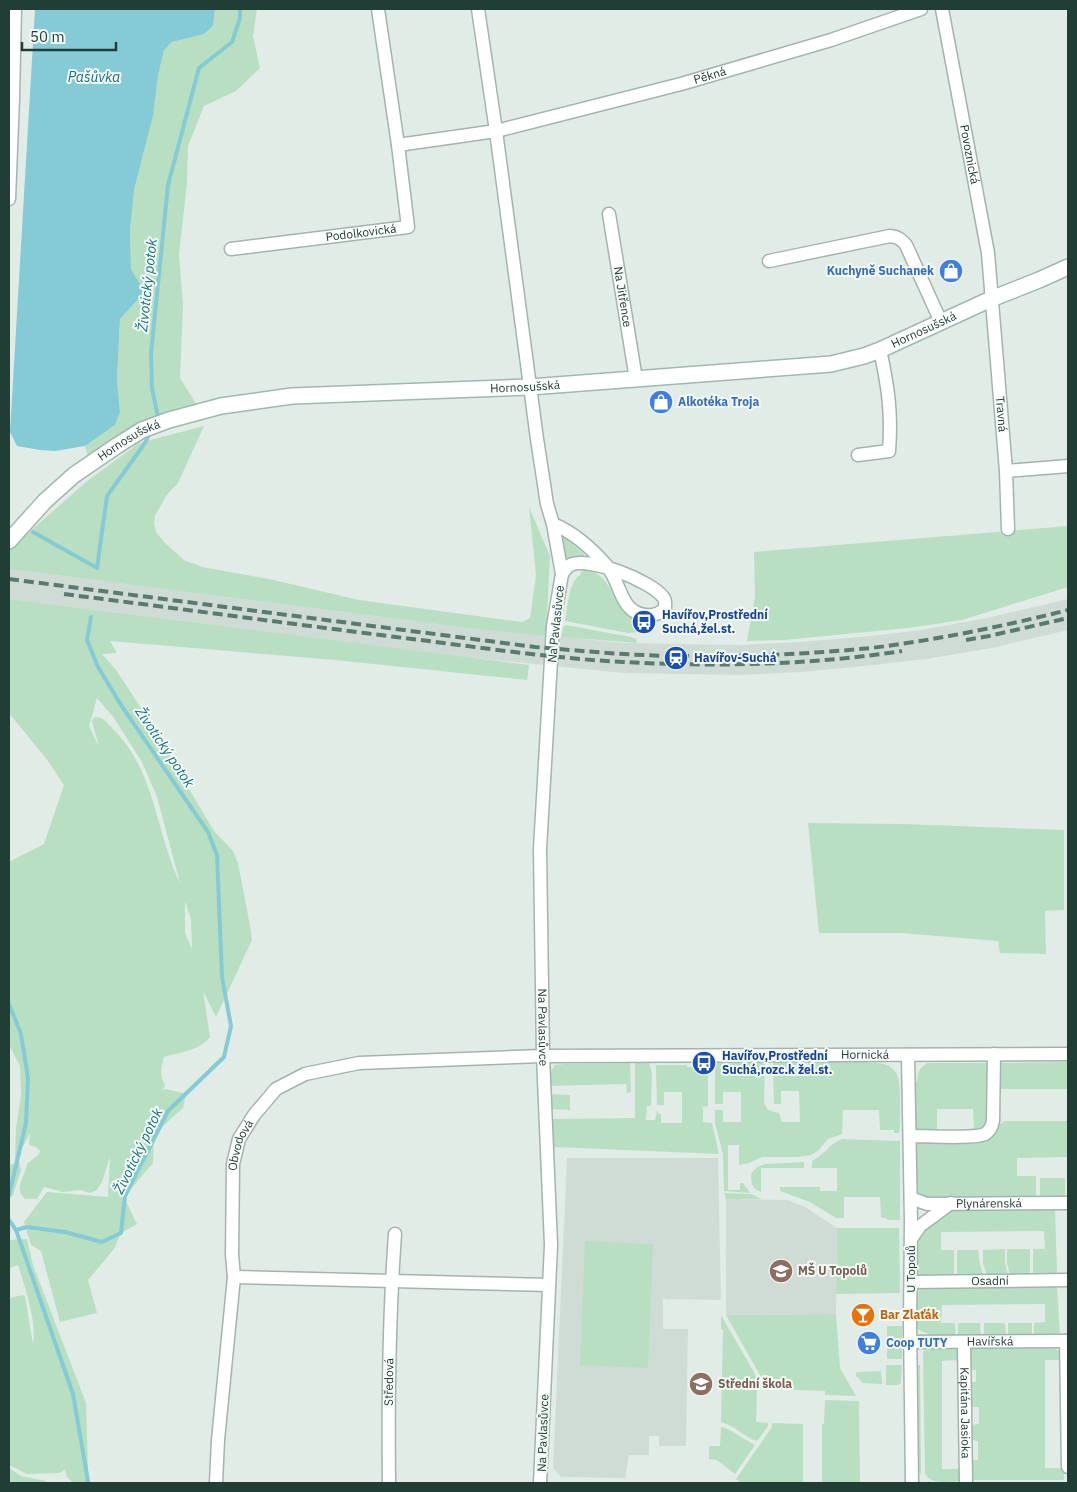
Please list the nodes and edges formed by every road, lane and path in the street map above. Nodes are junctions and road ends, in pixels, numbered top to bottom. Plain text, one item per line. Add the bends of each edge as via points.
1 (15, 9) edge
2 (378, 9) edge
3 (921, 9) edge
4 (942, 9) edge
5 (481, 10) edge
6 (496, 131) junction
7 (398, 145) junction
8 (9, 199) edge
9 (610, 214) dead end
10 (231, 249) dead end
11 (769, 260) dead end
12 (1068, 267) edge
13 (991, 299) junction
14 (941, 322) junction
15 (880, 350) junction
16 (636, 379) junction
17 (530, 387) junction
18 (858, 455) dead end
19 (1068, 466) edge
20 (1006, 472) junction
21 (553, 524) junction
22 (1008, 529) dead end
23 (10, 538) edge
24 (608, 568) junction
25 (562, 574) junction
26 (994, 1054) junction
27 (1068, 1054) edge
28 (908, 1055) junction
29 (543, 1056) junction
30 (910, 1136) junction
31 (910, 1198) junction
32 (951, 1203) junction
33 (1068, 1203) edge
34 (395, 1234) dead end
35 (911, 1239) junction
36 (234, 1277) junction
37 (1068, 1280) edge
38 (392, 1281) junction
39 (911, 1282) junction
40 (549, 1285) junction
41 (1067, 1341) edge
42 (910, 1342) junction
43 (964, 1343) junction
44 (1068, 1467) edge
45 (216, 1483) edge
46 (389, 1483) edge
47 (540, 1483) edge
48 (912, 1483) edge
49 (966, 1483) edge

1 - 8 street
2 - 7 street, Podolkovická
3 - 6 street, Pěkná via 832,40 681,84
4 - 13 street, Povoznická via 988,254
5 - 6 street
6 - 7 street
6 - 17 street
7 - 10 street, Podolkovická via 408,228
9 - 16 street, Na Jitřence
11 - 14 street via 896,237 906,245
12 - 13 street, Hornosušská
13 - 14 street, Hornosušská
13 - 20 street, Travná
14 - 15 street, Hornosušská
15 - 16 street, Hornosušská via 831,364
15 - 18 street via 888,390 889,451
16 - 17 street, Hornosušská
17 - 21 street via 547,504
17 - 23 street, Hornosušská via 292,396 222,406 169,420 142,430 74,475
19 - 20 street
20 - 22 street, Travná
21 - 24 street via 589,548
21 - 25 street, Na Pavlasůvce
24 - 24 street via 629,609 651,616 666,608 665,599 649,585
24 - 25 street via 584,563 570,565
25 - 29 street, Na Pavlasůvce via 554,626 540,849
26 - 27 street, Hornická
26 - 28 street, Hornická
26 - 30 street via 993,1121 987,1132 972,1136
28 - 29 street, Hornická
28 - 30 street, U Topolů
29 - 36 street, Obvodová via 360,1063 305,1074 276,1089 239,1139 233,1164
29 - 40 street, Na Pavlasůvce
30 - 31 street, U Topolů
31 - 32 street, Plynárenská via 927,1204
31 - 35 street, U Topolů
32 - 33 street, Plynárenská
32 - 35 street via 920,1226
34 - 38 street, Středová
35 - 39 street, U Topolů
36 - 38 street
36 - 45 street, Obvodová
37 - 39 street, Osadní
38 - 40 street
38 - 46 street, Středová
39 - 42 street, U Topolů
40 - 47 street, Na Pavlasůvce
41 - 43 street, Havířská
41 - 44 street
42 - 43 street, Havířská
42 - 48 street, U Topolů
43 - 49 street, Kapitána Jasioka

